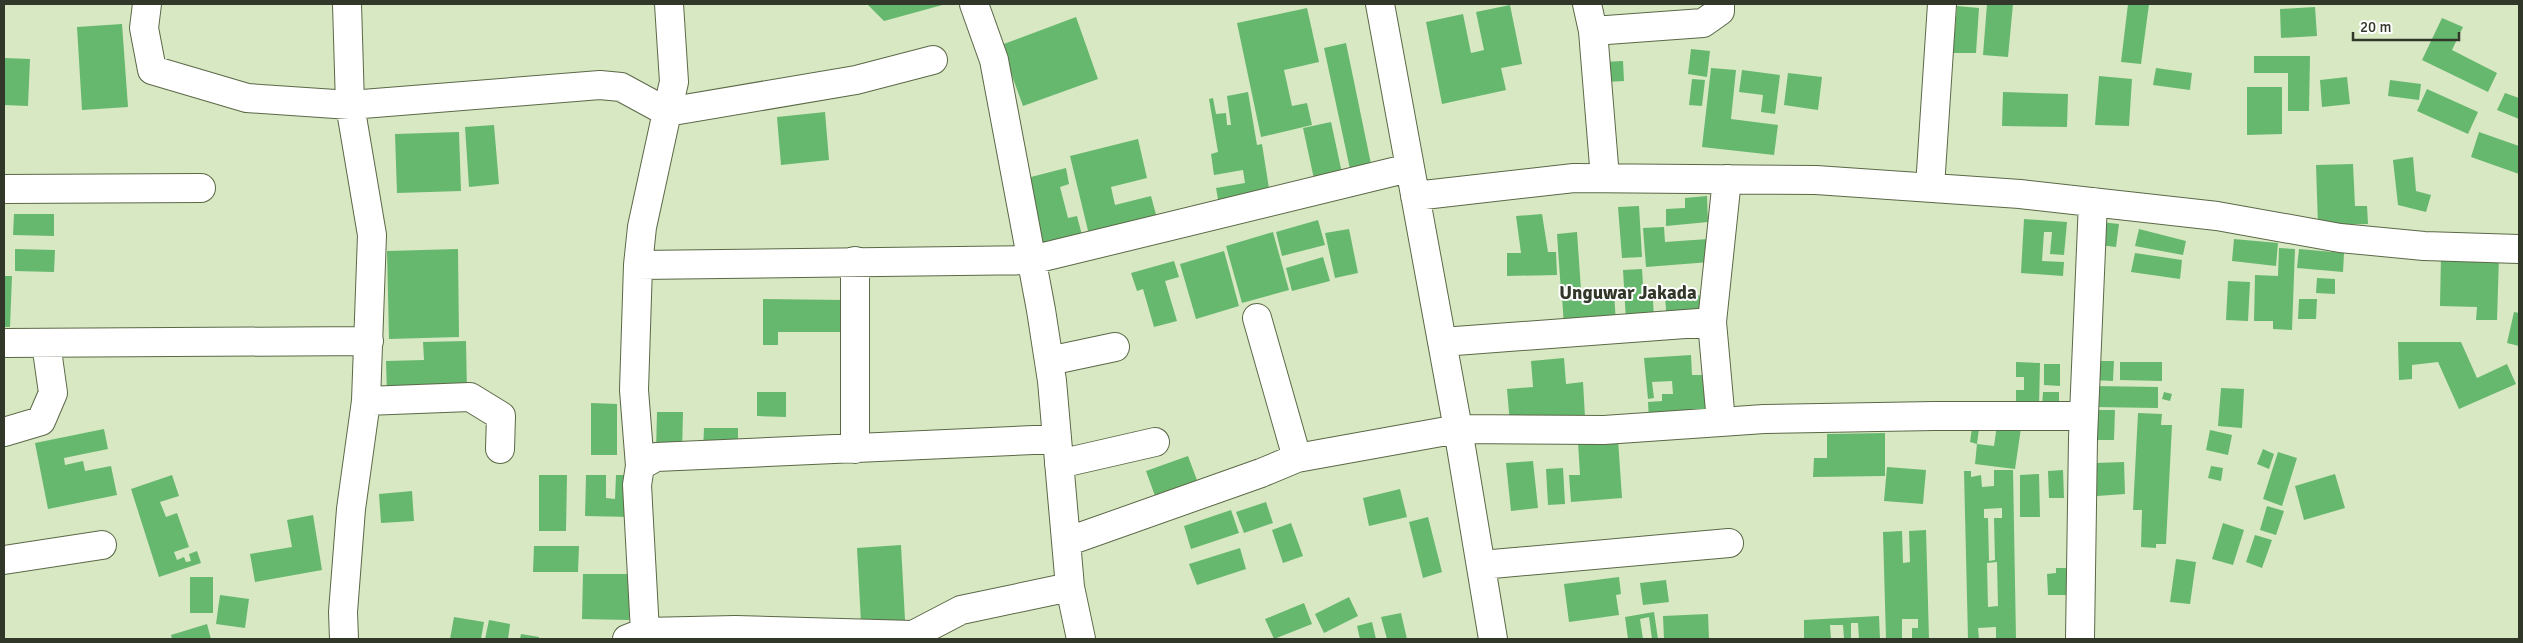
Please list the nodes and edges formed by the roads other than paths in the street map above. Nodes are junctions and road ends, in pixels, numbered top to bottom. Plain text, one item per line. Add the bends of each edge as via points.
1 (147, 4) edge
2 (347, 4) edge
3 (669, 4) edge
4 (974, 4) edge
5 (1380, 4) edge
6 (1588, 4) edge
7 (1720, 4) edge
8 (1942, 4) edge
9 (1593, 31) junction
10 (933, 60) dead end
11 (350, 105) junction
12 (667, 112) junction
13 (1409, 168) junction
14 (1605, 178) junction
15 (1726, 180) junction
16 (1930, 187) junction
17 (201, 188) dead end
18 (4, 189) edge
19 (1415, 196) junction
20 (2093, 202) junction
21 (2519, 249) edge
22 (1031, 260) junction
23 (855, 261) junction
24 (638, 265) junction
25 (1257, 318) dead end
26 (1712, 322) junction
27 (368, 341) junction
28 (1442, 342) junction
29 (4, 343) edge
30 (46, 343) junction
31 (1115, 347) dead end
32 (1048, 361) junction
33 (366, 401) junction
34 (2084, 416) junction
35 (1721, 422) junction
36 (1458, 429) junction
37 (4, 432) edge
38 (1154, 442) dead end
39 (500, 449) dead end
40 (855, 449) junction
41 (1058, 451) junction
42 (1297, 458) junction
43 (640, 466) junction
44 (1066, 542) junction
45 (1729, 543) dead end
46 (102, 546) dead end
47 (4, 560) edge
48 (1481, 565) junction
49 (1070, 587) junction
50 (934, 632) edge
51 (636, 636) edge
52 (344, 639) edge
53 (1081, 639) edge
54 (1493, 639) edge
55 (2080, 639) edge

1 - 11 street via 144,28 152,70 247,98
2 - 11 street
3 - 12 street via 674,82
4 - 22 street via 994,60
5 - 13 street
6 - 9 street
7 - 9 street via 1720,11 1702,23
8 - 16 street
9 - 14 street
10 - 12 street via 856,80
11 - 12 street via 600,85 620,86
11 - 27 street via 372,235
12 - 24 street via 642,227
13 - 19 street
13 - 22 street
14 - 15 street
14 - 19 street via 1574,178
15 - 16 street via 1816,180
15 - 26 street
16 - 20 street
17 - 18 street
19 - 28 street
20 - 21 street via 2217,216 2340,238 2424,246
20 - 34 street
22 - 23 street
22 - 32 street
23 - 24 street
23 - 40 street
24 - 43 street via 634,390
25 - 42 street
26 - 28 street
26 - 35 street
27 - 30 street
27 - 33 street
28 - 36 street
29 - 30 street
30 - 37 street via 53,393 41,421
31 - 32 street
32 - 41 street
33 - 39 street via 470,397 501,416
33 - 52 street via 351,509
34 - 35 street
34 - 55 street
35 - 36 street via 1604,430
36 - 42 street
36 - 48 street
38 - 41 street
40 - 41 street
40 - 43 street via 656,457
41 - 44 street
42 - 44 street
43 - 51 street via 637,485
44 - 49 street
45 - 48 street
46 - 47 street
48 - 54 street
49 - 50 street via 962,610
49 - 53 street
50 - 51 street via 913,635 735,630

